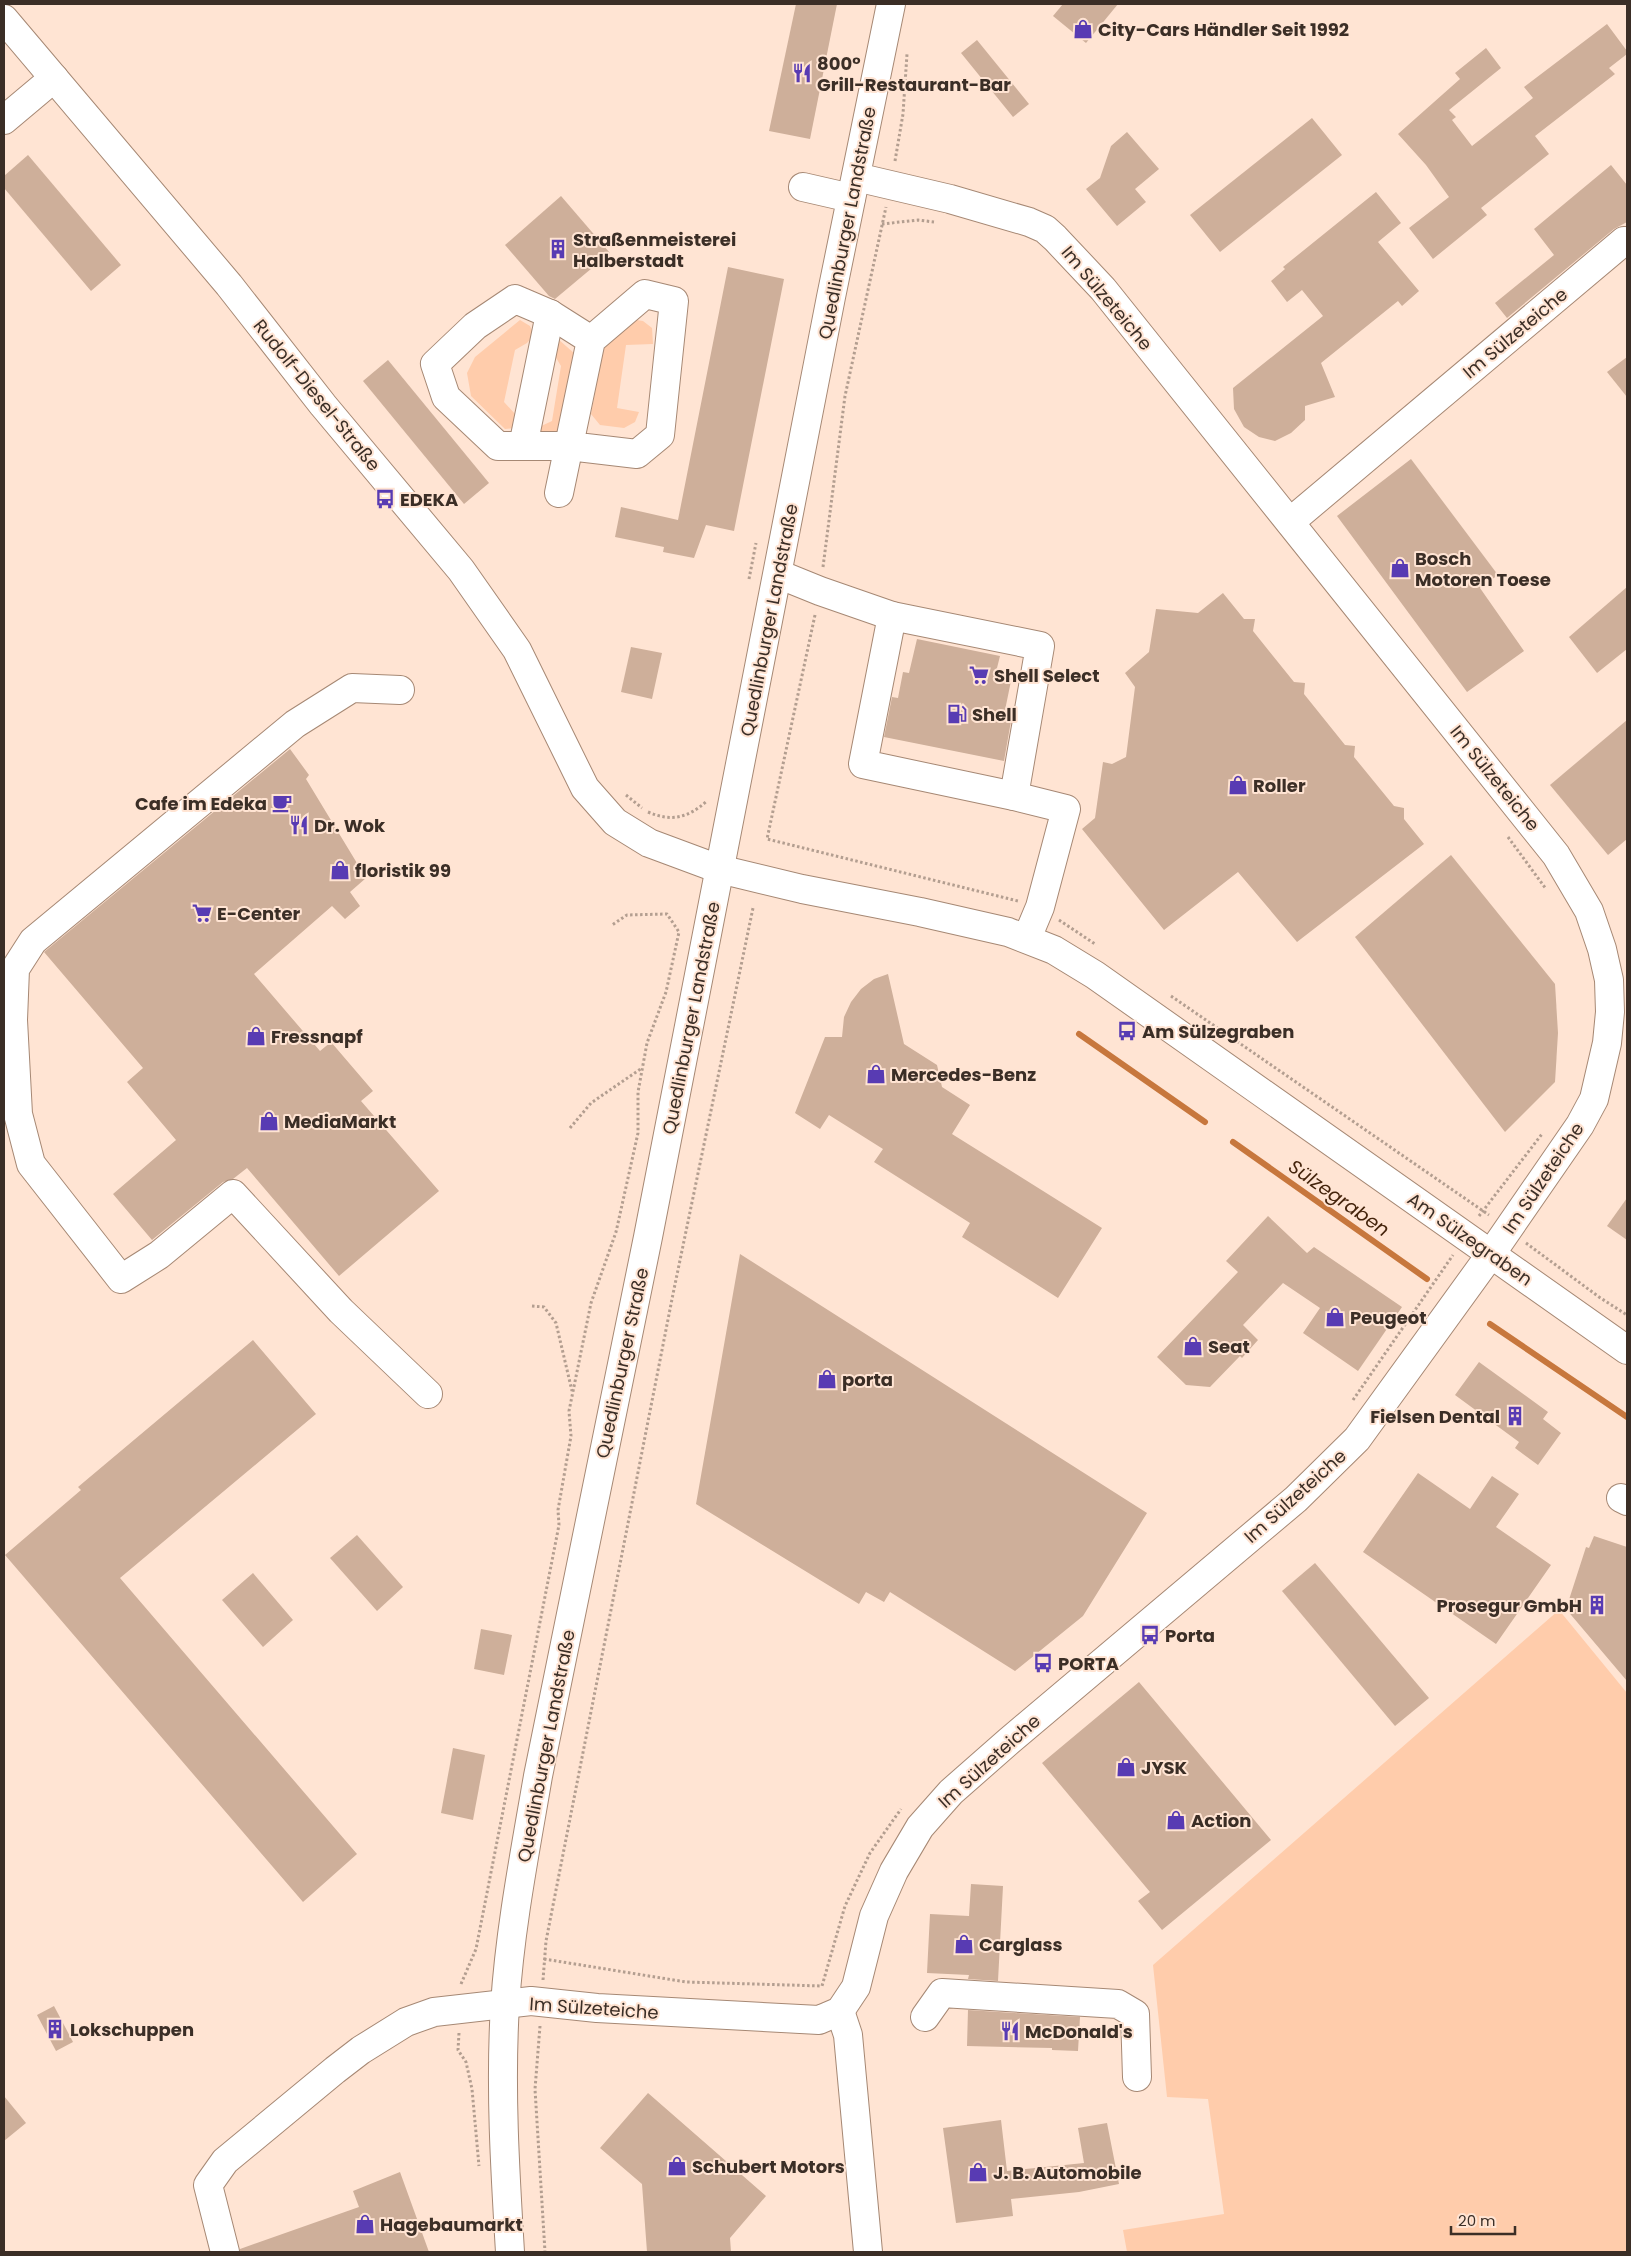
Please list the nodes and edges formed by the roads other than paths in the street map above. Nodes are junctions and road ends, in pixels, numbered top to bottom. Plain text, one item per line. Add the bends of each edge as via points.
1 (891, 4) edge
2 (4, 19) edge
3 (54, 78) junction
4 (4, 120) edge
5 (803, 187) dead end
6 (854, 187) junction
7 (1624, 240) dead end
8 (550, 314) junction
9 (591, 340) junction
10 (523, 446) junction
11 (569, 446) junction
12 (559, 493) dead end
13 (1290, 522) junction
14 (778, 574) junction
15 (892, 616) junction
16 (400, 690) dead end
17 (1014, 796) junction
18 (720, 869) junction
19 (1027, 938) junction
20 (648, 1237) joint
21 (1491, 1254) junction
22 (1627, 1350) edge
23 (428, 1394) dead end
24 (596, 1489) joint
25 (505, 2005) junction
26 (840, 2011) junction
27 (925, 2017) dead end
28 (1137, 2077) dead end
29 (225, 2252) edge
30 (510, 2252) edge
31 (868, 2252) edge

1 - 6 street, Quedlinburger Landstraße
2 - 3 street, Rudolf-Diesel-Straße
3 - 4 street
3 - 18 street, Rudolf-Diesel-Straße via 229,285 323,405 465,576 517,650 574,771 594,800 615,822 640,838
5 - 6 street, Im Sülzeteiche
6 - 13 street, Im Sülzeteiche via 890,185 1013,216 1044,229 1103,289
6 - 14 street, Quedlinburger Landstraße
7 - 13 street, Im Sülzeteiche
8 - 9 street
8 - 10 street
8 - 10 street via 516,298 475,326 435,364 446,397 465,416 498,446
9 - 11 street
9 - 11 street via 645,294 674,302 660,435 637,454
10 - 11 street
11 - 12 street
13 - 21 street, Im Sülzeteiche via 1556,854 1589,911 1602,949 1609,980 1610,1012 1607,1043 1594,1099 1559,1157
14 - 15 street
14 - 18 street, Quedlinburger Landstraße
15 - 17 street via 1040,646
15 - 17 street via 863,764
16 - 23 street via 352,688 295,724 33,941 15,969 13,1020 18,1114 31,1164 121,1280 159,1255 233,1194 342,1311
17 - 19 street via 1066,808 1040,907
18 - 19 street, Am Sülzegraben via 981,925
18 - 20 street, Quedlinburger Landstraße
19 - 21 street, Am Sülzegraben via 1084,967
20 - 24 street, Quedlinburger Straße
21 - 22 street, Am Sülzegraben
21 - 26 street, Im Sülzeteiche via 1357,1439 1296,1499 951,1792 920,1826 894,1871 874,1916 856,1987
24 - 25 street, Quedlinburger Landstraße via 538,1776
25 - 26 street, Im Sülzeteiche via 531,2001 597,2008 819,2020
25 - 29 street, Im Sülzeteiche via 443,2009 406,2022 348,2060 225,2161 208,2185
25 - 30 street via 503,2106
26 - 31 street via 848,2035
27 - 28 street via 942,1994 1118,2004 1136,2014

